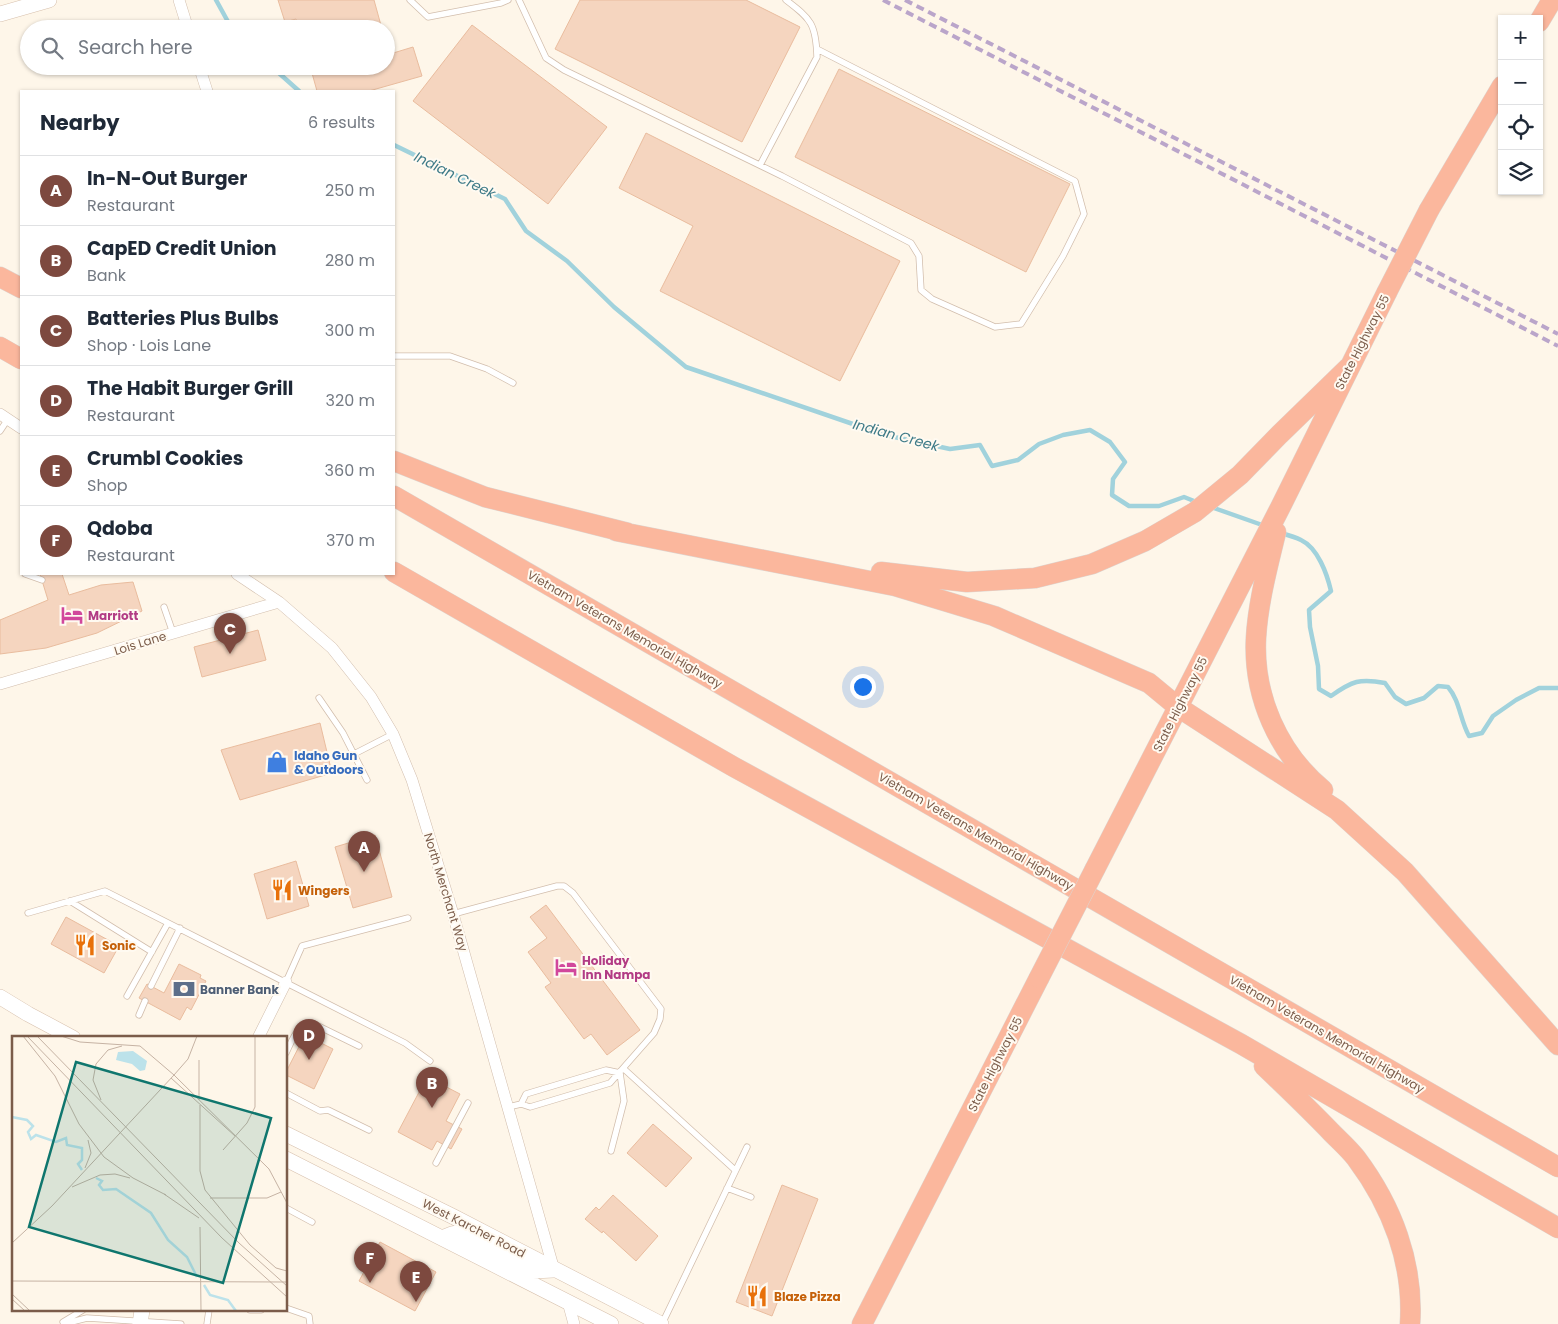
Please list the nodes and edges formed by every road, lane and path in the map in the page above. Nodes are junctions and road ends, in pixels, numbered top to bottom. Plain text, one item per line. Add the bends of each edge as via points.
1 (49, 0) edge
2 (179, 0) edge
3 (410, 0) edge
4 (508, 0) edge
5 (518, 0) edge
6 (786, 0) edge
7 (1552, 0) edge
8 (0, 14) edge
9 (1543, 15) edge
10 (185, 20) edge
11 (817, 49) junction
12 (202, 75) edge
13 (207, 90) edge
14 (1498, 93) edge
15 (760, 165) junction
16 (0, 277) edge
17 (20, 287) edge
18 (0, 347) edge
19 (395, 356) edge
20 (20, 358) edge
21 (1349, 367) junction
22 (513, 382) dead end
23 (4, 416) edge
24 (20, 427) edge
25 (0, 431) edge
26 (395, 461) edge
27 (395, 497) edge
28 (1281, 506) junction
29 (616, 531) junction
30 (395, 573) edge
31 (28, 575) edge
32 (239, 575) edge
33 (42, 580) dead end
34 (279, 602) junction
35 (164, 607) dead end
36 (173, 633) junction
37 (0, 684) edge
38 (319, 698) dead end
39 (1178, 708) junction
40 (393, 734) junction
41 (354, 754) junction
42 (367, 780) dead end
43 (70, 901) junction
44 (28, 913) dead end
45 (453, 914) junction
46 (408, 918) dead end
47 (168, 923) junction
48 (180, 928) junction
49 (152, 952) junction
50 (286, 982) junction
51 (151, 986) dead end
52 (127, 996) dead end
53 (0, 997) edge
54 (145, 1001) dead end
55 (1523, 1005) junction
56 (138, 1015) dead end
57 (70, 1036) edge
58 (259, 1036) edge
59 (1241, 1044) junction
60 (1558, 1045) edge
61 (359, 1046) dead end
62 (288, 1049) edge
63 (430, 1062) dead end
64 (622, 1071) junction
65 (288, 1094) edge
66 (468, 1103) dead end
67 (521, 1104) junction
68 (508, 1107) junction
69 (370, 1130) dead end
70 (288, 1135) edge
71 (747, 1147) dead end
72 (611, 1151) dead end
73 (288, 1160) edge
74 (436, 1163) dead end
75 (1558, 1167) edge
76 (735, 1170) junction
77 (727, 1188) junction
78 (751, 1197) dead end
79 (288, 1209) edge
80 (312, 1222) dead end
81 (1558, 1228) edge
82 (442, 1238) junction
83 (554, 1270) junction
84 (568, 1302) junction
85 (288, 1309) edge
86 (80, 1312) edge
87 (141, 1318) edge
88 (62, 1324) edge
89 (181, 1324) edge
90 (310, 1324) edge
91 (574, 1324) edge
92 (610, 1324) edge
93 (662, 1324) edge
94 (862, 1324) edge
95 (1410, 1324) edge

1 - 8 main road
2 - 10 street
3 - 4 lane via 428,17
5 - 15 lane via 546,58 564,70
6 - 11 lane via 808,16
7 - 9 highway
11 - 15 lane via 817,57
11 - 15 lane via 1075,182 1084,214 1063,256 1021,324 995,327 932,299 921,290 919,256 911,244
12 - 13 street
14 - 21 highway, State Highway 55, bridge via 1429,210
16 - 17 highway
18 - 20 highway
19 - 22 lane via 450,356
21 - 28 highway, State Highway 55
21 - 29 highway via 1240,475 1195,512 1145,541 1092,564 1035,578 967,582
23 - 24 street
23 - 25 lane
26 - 29 highway via 485,497
27 - 75 highway, Vietnam Veterans Memorial Highway
28 - 39 highway, State Highway 55
28 - 55 highway via 1256,638 1258,680 1267,714 1286,749 1308,778 1410,866 1471,931
29 - 39 highway via 895,586 994,616 1149,683
30 - 59 highway via 734,767
31 - 33 lane
32 - 34 street, North Merchant Way
34 - 36 street, Lois Lane
34 - 40 street, North Merchant Way via 332,648 371,697
35 - 36 lane
36 - 37 street, Lois Lane
38 - 41 lane via 344,733
39 - 55 highway via 1337,810 1405,872
39 - 94 highway, State Highway 55, bridge
40 - 41 lane
40 - 45 street, North Merchant Way via 412,780
41 - 42 lane
43 - 44 lane
43 - 47 lane via 105,891
43 - 49 lane
45 - 64 lane via 557,886 568,889 660,1009 660,1020 654,1033
45 - 68 street, North Merchant Way
46 - 50 lane via 302,946
47 - 48 lane
47 - 49 lane
48 - 50 lane
48 - 51 lane
49 - 52 lane
50 - 58 street
50 - 63 lane via 405,1044
53 - 57 main road
54 - 56 lane
55 - 60 highway
59 - 81 highway
59 - 95 highway via 1355,1157 1379,1191 1396,1226 1407,1265 1412,1302
61 - 62 lane via 309,1023 297,1032
64 - 67 lane via 610,1084 530,1106
64 - 67 lane via 606,1070 526,1094
64 - 72 lane via 624,1101
64 - 76 lane
65 - 69 lane via 320,1111 328,1110
66 - 74 lane
67 - 68 lane
68 - 83 street, North Merchant Way
70 - 83 main road, West Karcher Road
71 - 76 lane
73 - 82 main road, West Karcher Road
76 - 77 lane
77 - 78 lane
77 - 93 lane
79 - 80 lane
82 - 83 main road via 458,1233 533,1271
82 - 84 main road, West Karcher Road
83 - 93 main road, West Karcher Road
84 - 91 street
84 - 92 main road, West Karcher Road
85 - 90 lane via 310,1316
86 - 88 lane
87 - 88 lane via 87,1318
87 - 89 lane

